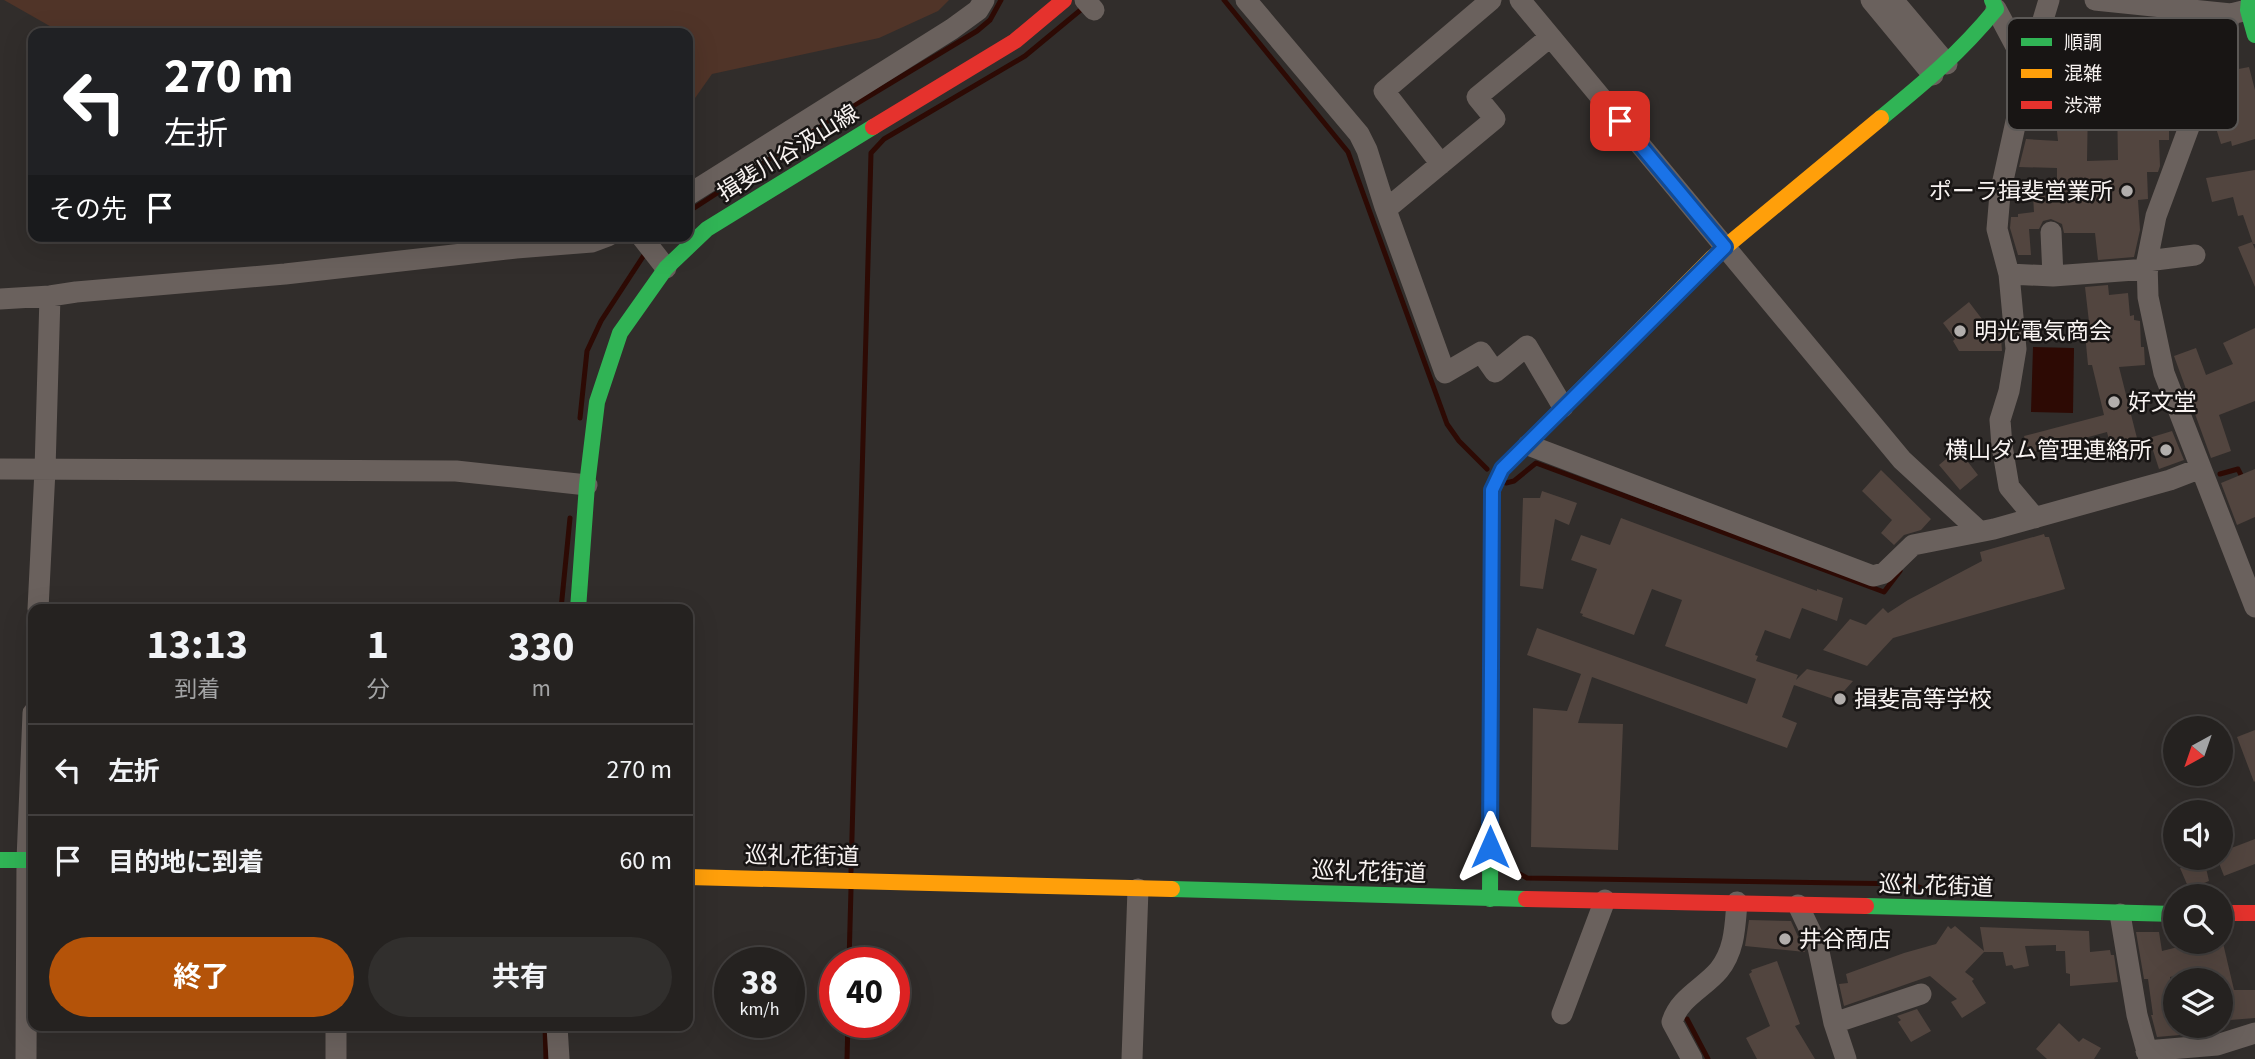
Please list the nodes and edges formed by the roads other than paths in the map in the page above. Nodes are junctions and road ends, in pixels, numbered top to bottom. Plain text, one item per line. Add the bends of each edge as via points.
1 (984, 0) edge
2 (1064, 0) edge
3 (1247, 0) edge
4 (1490, 0) edge
5 (1520, 0) edge
6 (1871, 0) edge
7 (1894, 0) edge
8 (2049, 0) edge
9 (2095, 0) edge
10 (1994, 4) edge
11 (2246, 9) edge
12 (2044, 18) edge
13 (2238, 27) edge
14 (2007, 29) edge
15 (2255, 35) edge
16 (1550, 37) junction
17 (1940, 69) junction
18 (2014, 130) edge
19 (2193, 130) edge
20 (1441, 164) junction
21 (693, 192) edge
22 (1385, 206) junction
23 (2051, 232) dead end
24 (592, 242) edge
25 (646, 242) edge
26 (1725, 247) junction
27 (2195, 255) dead end
28 (2147, 265) junction
29 (666, 268) junction
30 (2009, 274) junction
31 (2053, 276) junction
32 (50, 296) junction
33 (0, 299) edge
34 (1563, 407) junction
35 (1528, 445) junction
36 (2201, 468) junction
37 (0, 469) edge
38 (45, 470) junction
39 (587, 485) junction
40 (2035, 518) junction
41 (1979, 531) junction
42 (2249, 573) edge
43 (38, 604) edge
44 (578, 604) edge
45 (2255, 607) edge
46 (0, 860) edge
47 (28, 860) edge
48 (693, 877) edge
49 (1138, 889) junction
50 (1490, 899) junction
51 (1605, 900) junction
52 (1737, 902) junction
53 (1798, 905) junction
54 (2233, 913) edge
55 (2255, 913) edge
56 (2120, 914) junction
57 (2163, 914) edge
58 (28, 960) edge
59 (1921, 994) dead end
60 (1562, 1014) dead end
61 (1833, 1023) junction
62 (336, 1031) edge
63 (558, 1031) edge
64 (2255, 1034) edge
65 (2148, 1055) edge
66 (26, 1059) edge
67 (336, 1059) edge
68 (559, 1059) edge
69 (1132, 1059) edge
70 (1692, 1059) edge
71 (1846, 1059) edge

1 - 21 street via 952,29
2 - 29 main road, 揖斐川谷汲山線 via 1015,41 707,229
3 - 22 street via 1359,134
4 - 20 street via 1384,91
5 - 16 street
6 - 17 street
7 - 17 street
8 - 12 street
9 - 11 street
10 - 14 street
10 - 17 main road
11 - 13 street
11 - 15 main road
16 - 20 street via 1477,97 1495,119
16 - 26 street
17 - 26 main road
18 - 30 street via 1997,229
19 - 28 street via 2156,216
20 - 22 street
22 - 34 street via 1445,373 1480,352 1495,372 1527,346
23 - 31 street
24 - 32 street
25 - 29 street
26 - 34 main road
26 - 41 street via 1902,460
27 - 28 street
28 - 31 street
28 - 36 street via 2148,297 2164,373
29 - 39 main road, 揖斐川谷汲山線 via 620,333 597,401
30 - 31 street
30 - 40 street via 2016,349 2000,420 2002,446 2009,487
32 - 33 street
32 - 38 street
34 - 35 main road
35 - 41 street via 1873,576 1884,573 1913,545
35 - 50 main road via 1502,469 1492,490
36 - 40 street
36 - 42 street
37 - 38 street
38 - 39 street via 456,471
38 - 43 street
39 - 44 main road, 揖斐川谷汲山線
40 - 41 street
42 - 45 street
46 - 47 main road
48 - 49 main road, 巡礼花街道
49 - 50 main road, 巡礼花街道
49 - 69 street
50 - 51 main road, 巡礼花街道
51 - 52 main road, 巡礼花街道
51 - 60 street
52 - 53 main road, 巡礼花街道
52 - 70 street via 1733,943 1719,969 1675,1010 1672,1022
53 - 56 main road, 巡礼花街道
53 - 61 street via 1818,947
54 - 55 main road
56 - 57 main road, 巡礼花街道
56 - 65 street
58 - 66 street
59 - 61 street
61 - 71 street
62 - 67 street
63 - 68 street
64 - 65 street

